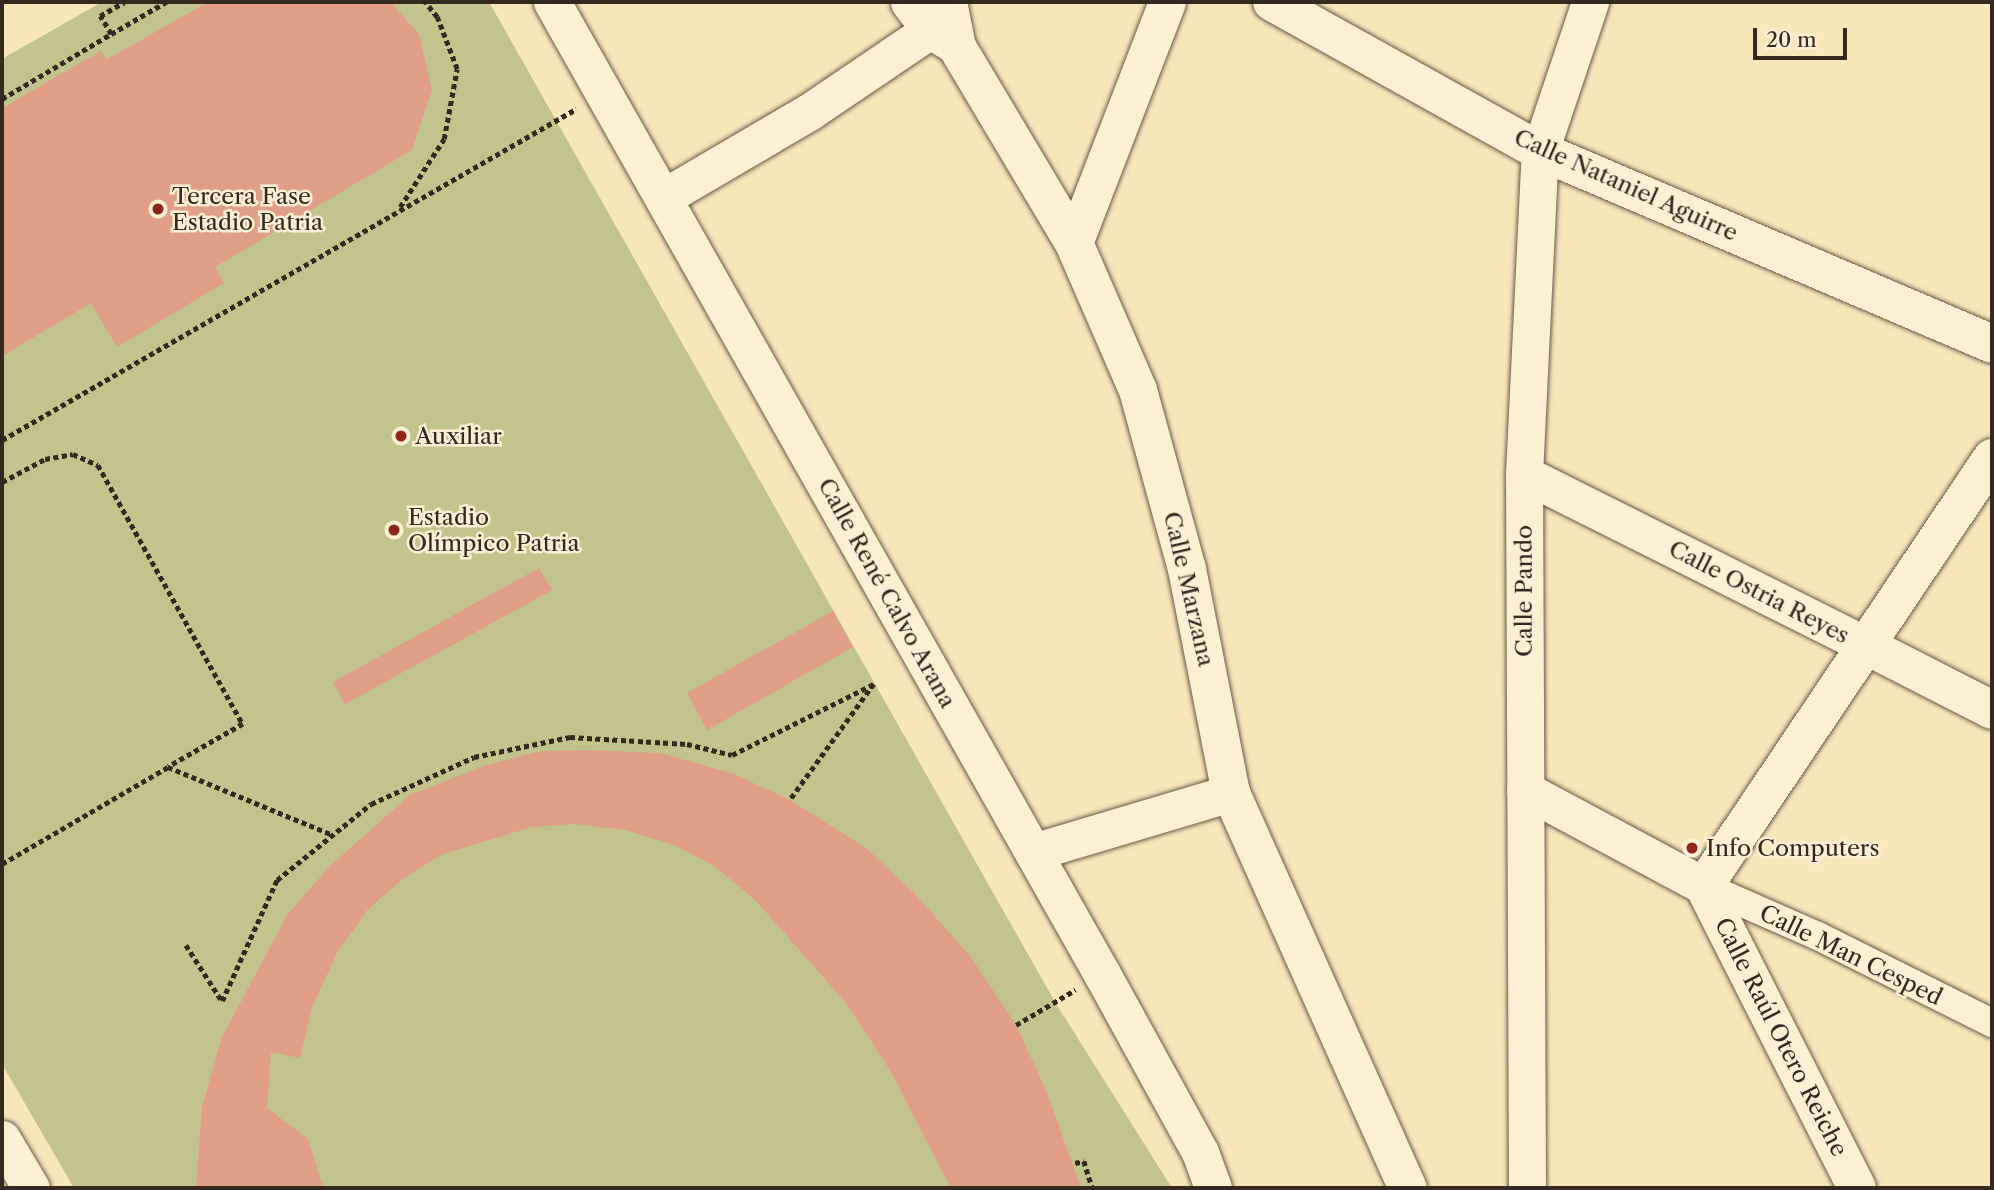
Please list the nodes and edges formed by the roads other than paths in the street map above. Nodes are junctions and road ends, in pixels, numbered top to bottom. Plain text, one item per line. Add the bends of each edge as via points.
1 (552, 2) edge
2 (1167, 2) edge
3 (1272, 2) edge
4 (1590, 2) edge
5 (936, 20) edge
6 (1540, 150) junction
7 (664, 197) junction
8 (1074, 243) junction
9 (1992, 344) edge
10 (1992, 458) edge
11 (1524, 474) junction
12 (1867, 646) junction
13 (1992, 710) edge
14 (1525, 790) junction
15 (1231, 793) junction
16 (1033, 852) junction
17 (1704, 886) junction
18 (1992, 1023) edge
19 (2, 1139) edge
20 (30, 1188) edge
21 (1213, 1188) edge
22 (1408, 1188) edge
23 (1527, 1188) edge
24 (1857, 1188) edge

1 - 7 street, Calle René Calvo Arana
2 - 8 street
3 - 6 street, Calle Nataniel Aguirre
4 - 6 street, Calle Pando
5 - 7 street via 809,112
5 - 8 street, Calle Marzana
6 - 9 street, Calle Nataniel Aguirre
6 - 11 street, Calle Pando
7 - 16 street, Calle René Calvo Arana
8 - 15 street, Calle Marzana via 1138,390 1187,569
10 - 12 street
11 - 12 street, Calle Ostria Reyes
11 - 14 street, Calle Pando
12 - 13 street, Calle Ostria Reyes
12 - 17 street
14 - 17 street, Calle Man Cesped
14 - 23 street, Calle Pando
15 - 16 street
15 - 22 street, Calle Marzana
16 - 21 street, Calle René Calvo Arana via 1200,1152
17 - 18 street, Calle Man Cesped via 1818,936
17 - 24 street, Calle Raúl Otero Reiche
19 - 20 street

